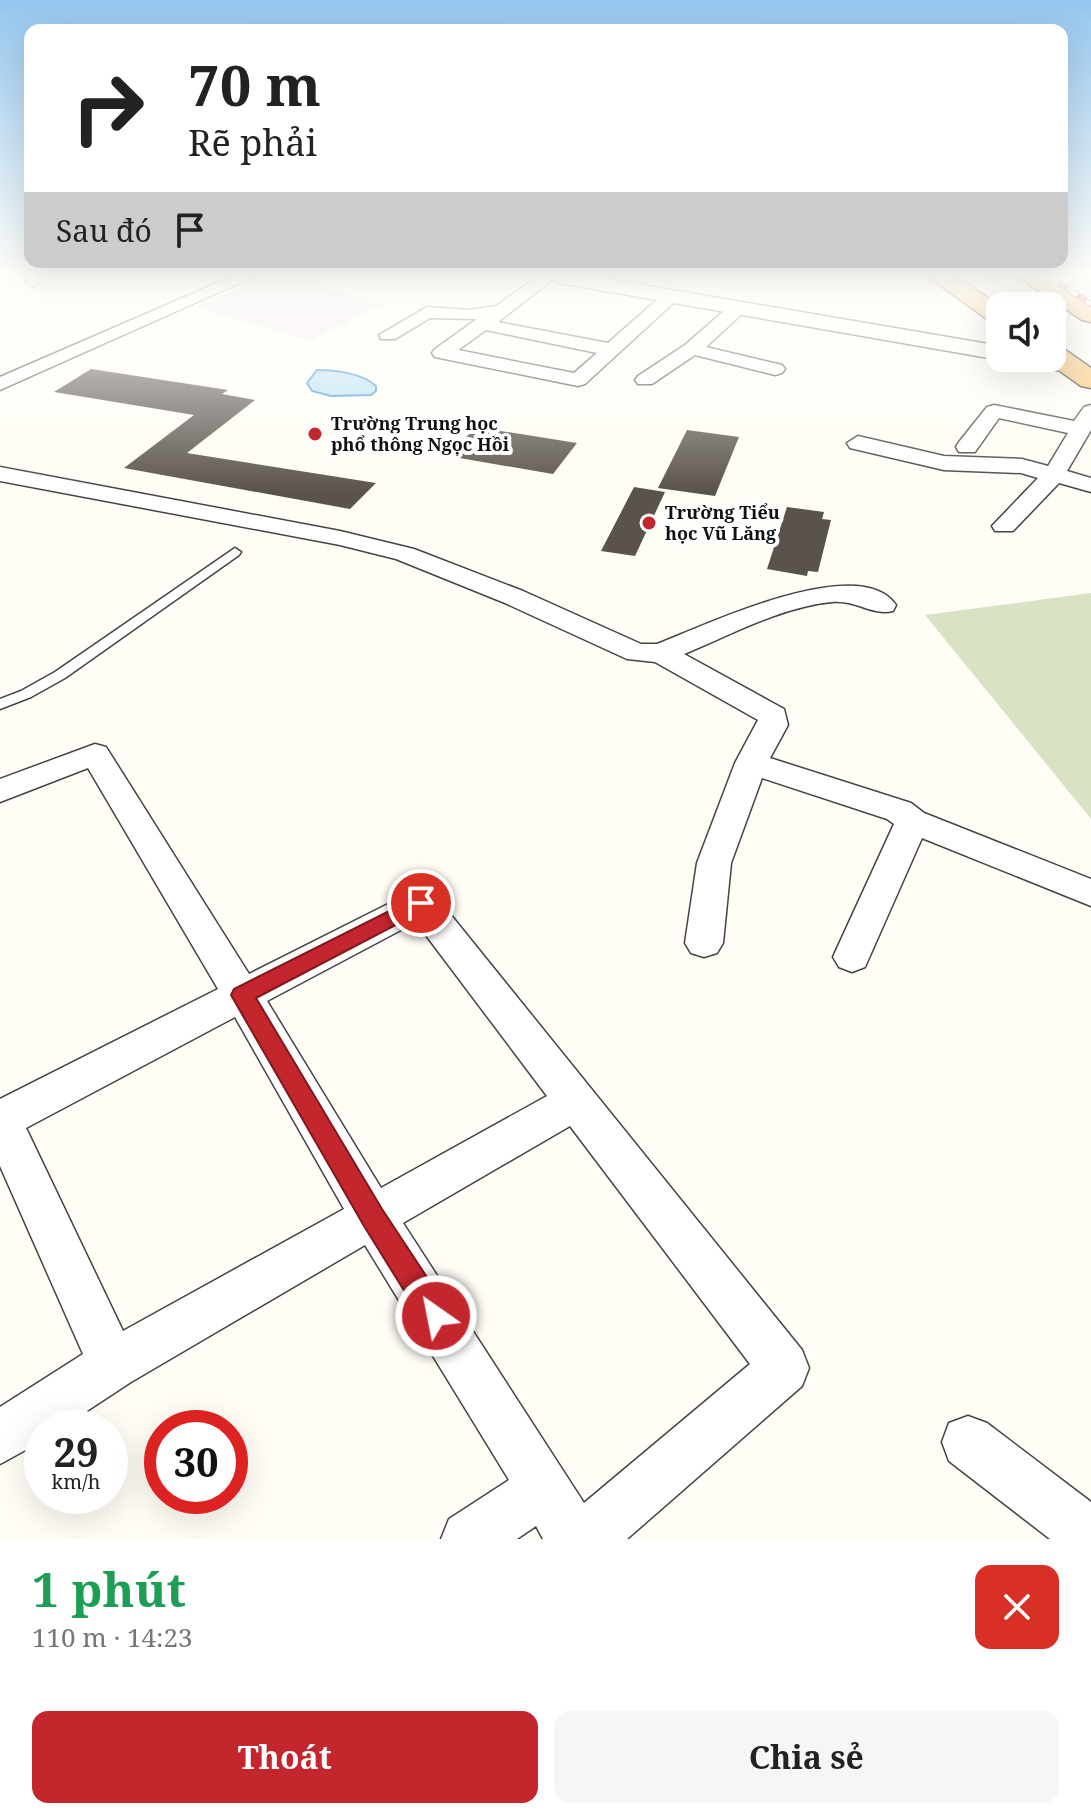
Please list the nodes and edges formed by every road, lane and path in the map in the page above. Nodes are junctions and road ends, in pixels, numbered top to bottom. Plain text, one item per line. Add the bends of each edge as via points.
1 (81, 349) edge
2 (448, 349) edge
3 (606, 349) edge
4 (692, 349) joint
5 (612, 350) joint
6 (775, 369) dead end
7 (645, 380) dead end
8 (0, 384) edge
9 (1086, 420) edge
10 (858, 443) dead end
11 (967, 447) dead end
12 (0, 474) edge
13 (1054, 474) junction
14 (1091, 485) edge
15 (1004, 526) dead end
16 (235, 552) dead end
17 (883, 605) dead end
18 (661, 653) junction
19 (0, 704) edge
20 (751, 763) junction
21 (0, 791) edge
22 (912, 821) junction
23 (1091, 893) edge
24 (704, 943) dead end
25 (852, 957) dead end
26 (242, 995) junction
27 (576, 1101) junction
28 (0, 1119) edge
29 (373, 1217) junction
30 (113, 1364) junction
31 (0, 1438) edge
32 (968, 1442) dead end
33 (545, 1488) junction
34 (469, 1539) edge
35 (574, 1539) edge
36 (585, 1539) edge
37 (1089, 1539) edge

1 - 8 street
2 - 5 street via 442,353 578,380
3 - 5 street
4 - 6 street
4 - 7 street
9 - 11 street via 994,411
9 - 13 street
10 - 13 street via 944,463 1022,466
12 - 18 street via 405,554 637,653
13 - 14 street
13 - 15 street
16 - 19 lane via 60,675
17 - 18 street via 850,593 832,594 796,602
18 - 20 street via 773,716
20 - 22 street via 899,811
20 - 24 street via 714,863
21 - 26 street via 95,754
22 - 23 street
22 - 25 street
26 - 27 street via 421,903
26 - 28 street
26 - 29 street
27 - 29 street
27 - 36 street via 784,1368
28 - 30 street
29 - 30 street
29 - 33 street
30 - 31 street
32 - 37 street
33 - 34 street
33 - 35 street

